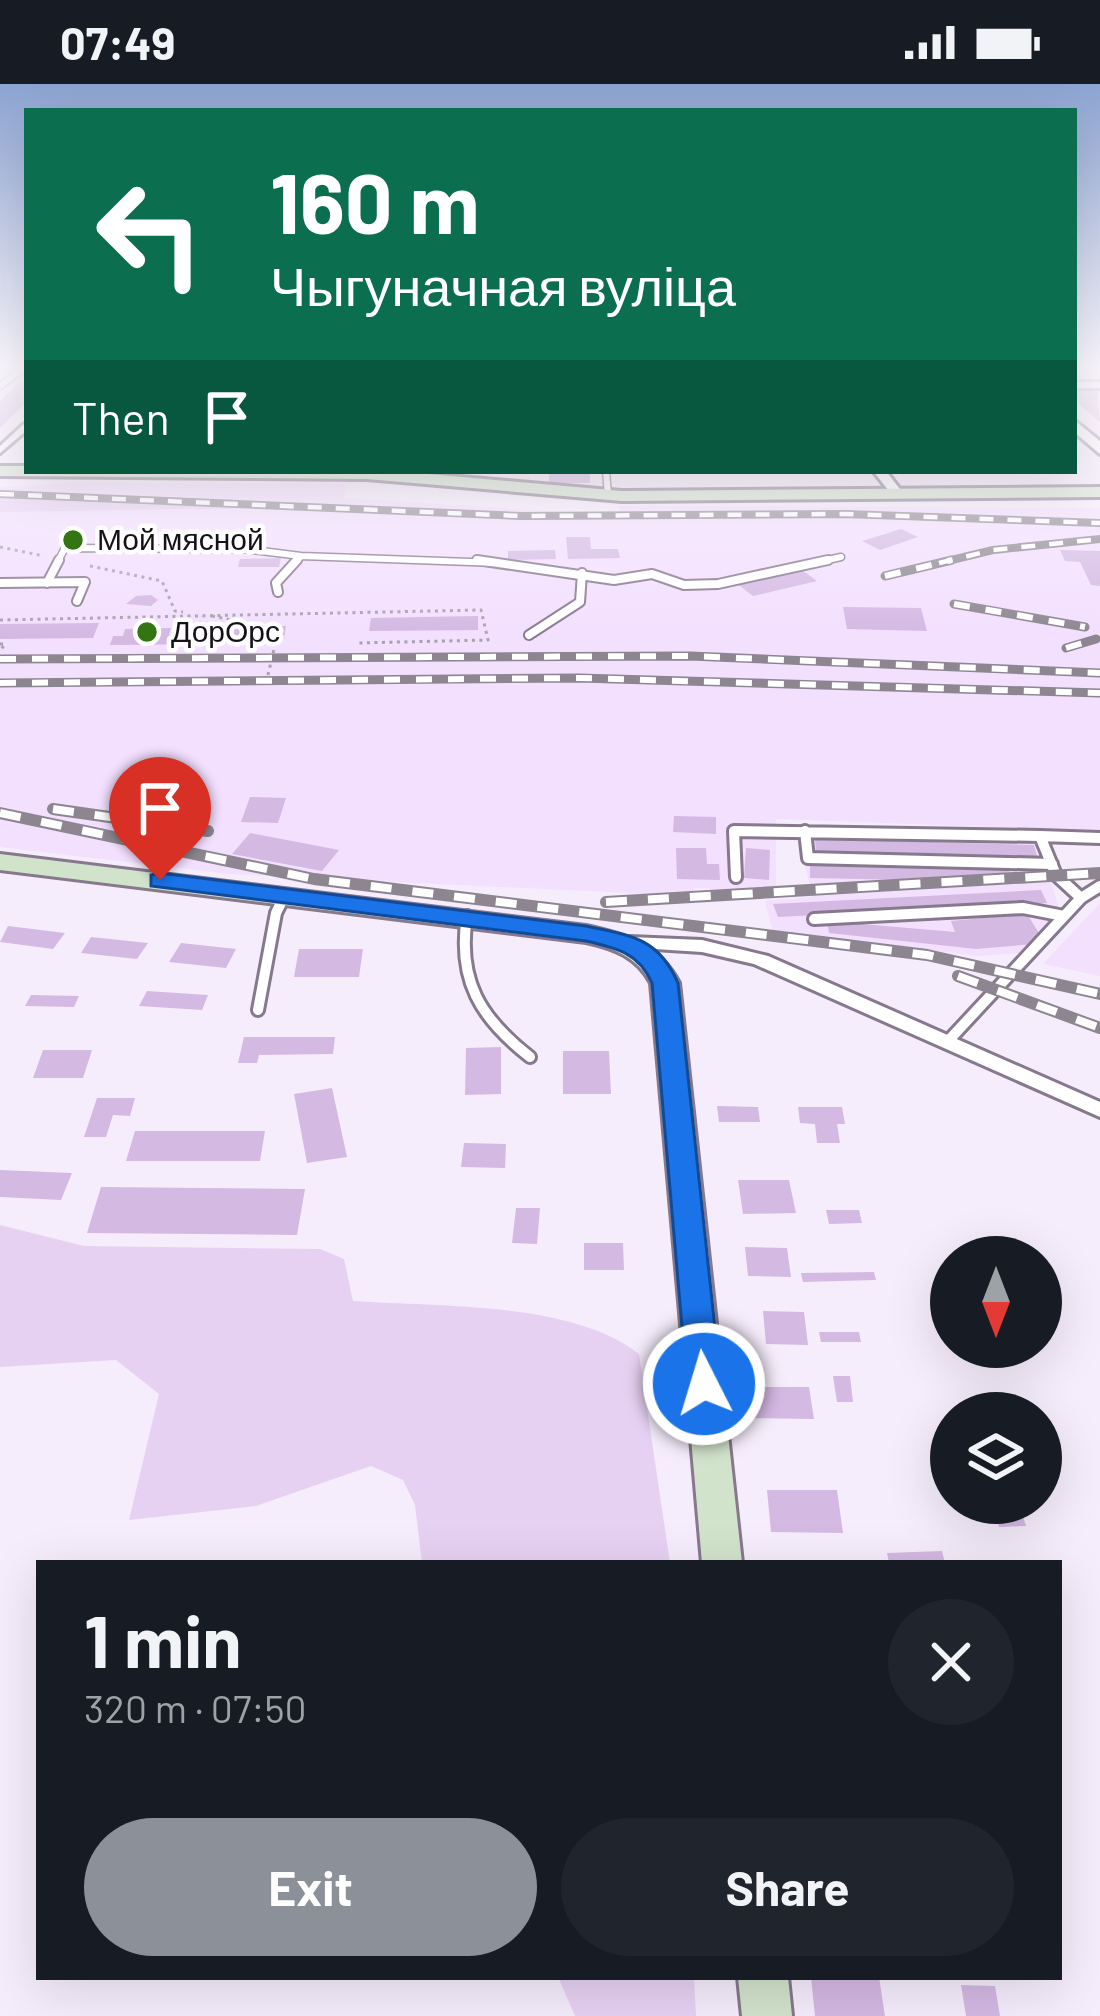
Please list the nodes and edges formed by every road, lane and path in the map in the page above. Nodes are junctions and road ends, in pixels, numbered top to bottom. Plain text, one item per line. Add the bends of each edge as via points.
1 (389, 474) edge
2 (606, 474) edge
3 (881, 474) edge
4 (1100, 492) edge
5 (897, 493) junction
6 (608, 495) junction
7 (0, 547) edge
8 (301, 556) junction
9 (842, 557) dead end
10 (60, 559) junction
11 (582, 573) junction
12 (0, 583) edge
13 (47, 583) junction
14 (278, 592) dead end
15 (76, 601) dead end
16 (203, 614) junction
17 (0, 620) edge
18 (260, 626) dead end
19 (529, 635) dead end
20 (357, 643) dead end
21 (0, 644) edge
22 (275, 645) dead end
23 (194, 646) dead end
24 (0, 651) edge
25 (268, 675) dead end
26 (805, 830) junction
27 (1040, 836) junction
28 (1100, 838) edge
29 (0, 862) edge
30 (1052, 864) junction
31 (736, 877) dead end
32 (1100, 886) edge
33 (285, 895) junction
34 (1081, 898) junction
35 (466, 916) junction
36 (1064, 916) junction
37 (814, 919) dead end
38 (630, 944) junction
39 (258, 1010) dead end
40 (950, 1040) junction
41 (530, 1057) dead end
42 (1100, 1110) edge
43 (722, 1560) edge
44 (763, 1980) edge
45 (767, 2016) edge

1 - 6 main road
2 - 6 lane
3 - 5 street
4 - 5 main road
5 - 6 main road
7 - 10 path
8 - 10 lane via 65,548
8 - 11 lane via 479,560
8 - 14 lane
9 - 11 lane via 718,584
10 - 13 lane
10 - 16 path via 162,581 176,611
11 - 19 lane via 580,602
12 - 13 lane
13 - 15 lane via 85,582
16 - 17 path
16 - 18 path
16 - 20 path via 481,610 488,640
16 - 23 path
21 - 24 path
22 - 25 path
26 - 27 lane
26 - 30 lane via 808,858
26 - 31 lane via 734,831
27 - 28 lane
27 - 30 lane
29 - 33 main road
30 - 34 lane
32 - 34 lane
33 - 35 main road
33 - 39 lane
34 - 36 lane
35 - 38 main road
35 - 41 lane via 460,943 479,1012
36 - 37 lane via 1023,908
36 - 40 lane
38 - 40 street via 701,946 761,960
38 - 43 main road via 656,962 665,983
40 - 42 street
44 - 45 main road

